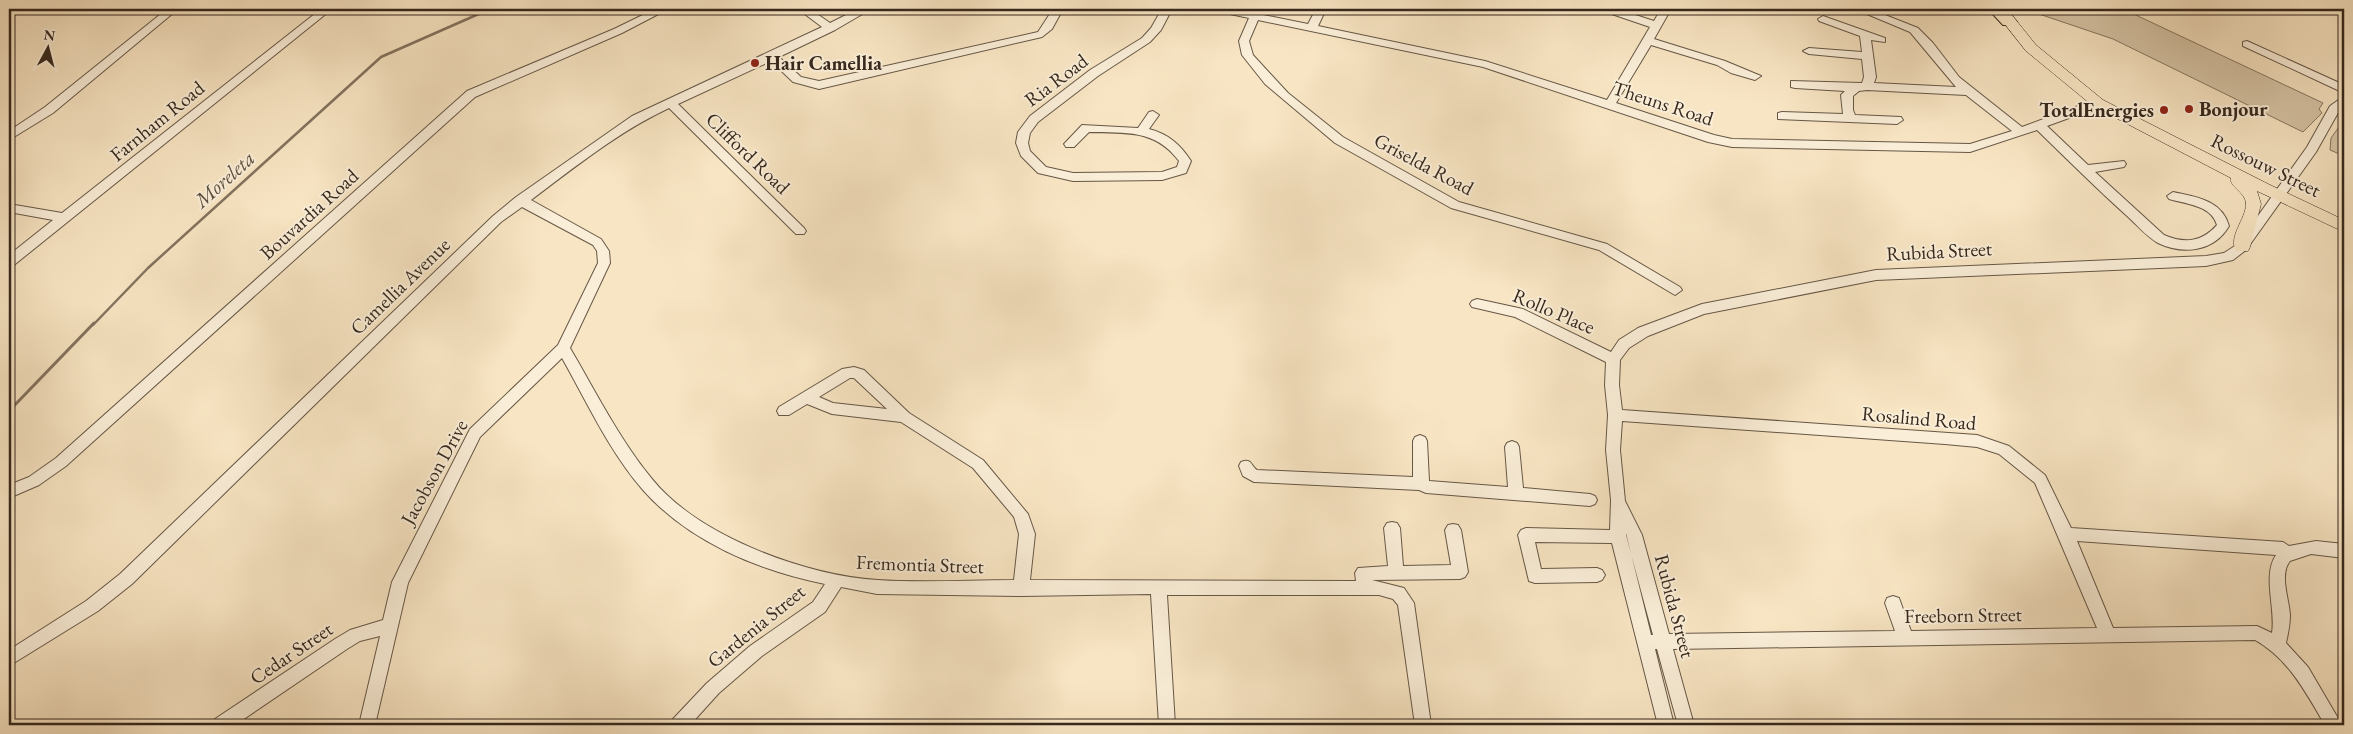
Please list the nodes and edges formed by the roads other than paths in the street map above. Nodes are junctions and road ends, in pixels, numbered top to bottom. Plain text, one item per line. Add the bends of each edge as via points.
1 (173, 9) edge
2 (327, 9) edge
3 (664, 9) edge
4 (803, 9) edge
5 (866, 9) edge
6 (1058, 9) edge
7 (1167, 9) edge
8 (1220, 9) edge
9 (1321, 9) edge
10 (1607, 9) edge
11 (1666, 9) edge
12 (1860, 9) edge
13 (1996, 9) edge
14 (2006, 13) edge
15 (1255, 16) junction
16 (1823, 19) dead end
17 (1656, 25) junction
18 (831, 28) junction
19 (1312, 28) junction
20 (1865, 34) junction
21 (1647, 40) junction
22 (1881, 40) dead end
23 (2248, 44) dead end
24 (1809, 51) dead end
25 (772, 56) junction
26 (1868, 56) junction
27 (1755, 76) dead end
28 (1796, 84) dead end
29 (1861, 87) junction
30 (2344, 89) edge
31 (1968, 91) junction
32 (2344, 100) edge
33 (670, 103) junction
34 (2098, 103) junction
35 (1609, 106) junction
36 (1153, 115) dead end
37 (1782, 116) dead end
38 (1851, 118) junction
39 (1897, 120) dead end
40 (2039, 125) junction
41 (2021, 132) junction
42 (1140, 133) junction
43 (9, 136) edge
44 (1070, 144) dead end
45 (2212, 162) junction
46 (2120, 164) dead end
47 (2085, 170) junction
48 (2172, 196) dead end
49 (2280, 197) junction
50 (520, 200) junction
51 (9, 208) edge
52 (64, 218) junction
53 (2344, 226) edge
54 (800, 231) dead end
55 (2242, 247) junction
56 (9, 262) edge
57 (1675, 290) dead end
58 (1478, 304) dead end
59 (563, 348) junction
60 (1614, 359) junction
61 (808, 398) junction
62 (784, 411) dead end
63 (1615, 415) junction
64 (904, 417) junction
65 (1420, 441) dead end
66 (1512, 447) dead end
67 (1246, 466) dead end
68 (1421, 484) junction
69 (9, 492) edge
70 (1516, 494) junction
71 (1590, 500) dead end
72 (1618, 500) junction
73 (1392, 528) dead end
74 (1453, 530) dead end
75 (2066, 534) junction
76 (1618, 538) junction
77 (2283, 549) dead end
78 (2344, 552) edge
79 (1396, 572) junction
80 (1596, 575) dead end
81 (836, 581) junction
82 (1372, 588) junction
83 (1021, 589) junction
84 (1159, 589) junction
85 (1893, 604) dead end
86 (389, 626) junction
87 (2108, 634) junction
88 (1906, 638) junction
89 (1663, 641) junction
90 (1645, 642) junction
91 (2278, 645) junction
92 (9, 659) edge
93 (221, 725) edge
94 (367, 725) edge
95 (679, 725) edge
96 (1167, 725) edge
97 (1423, 725) edge
98 (1666, 725) edge
99 (1686, 725) edge
100 (2334, 725) edge

1 - 43 street via 48,110
2 - 52 street, Farnham Road
3 - 69 street, Bouvardia Road via 471,94 60,462 34,481
4 - 18 street
5 - 18 street, Camellia Avenue
6 - 25 street via 1042,34 830,84 813,86 800,83
7 - 42 street, Ria Road via 1156,30 1146,40 1094,73 1034,119 1024,132 1022,143 1025,153 1042,170 1072,178 1162,176 1182,170 1185,161 1169,142
8 - 15 street, Theuns Road
9 - 19 street
10 - 17 street
11 - 17 street
12 - 31 street via 1914,30
13 - 14 highway
14 - 34 main road, Rossouw Street via 2026,43
15 - 19 street, Theuns Road
15 - 57 street, Griselda Road via 1244,36 1244,46 1254,66 1339,140 1446,201 1603,247
16 - 20 street
17 - 21 street
18 - 25 street, Camellia Avenue
19 - 35 street, Theuns Road via 1485,64
20 - 22 street
20 - 26 street
21 - 27 street
21 - 35 street
23 - 30 street
24 - 26 street
25 - 33 street, Camellia Avenue
26 - 29 street via 1870,77
28 - 29 street
29 - 31 street
29 - 38 street via 1847,95 1847,110
31 - 41 street
32 - 49 street, Rubida Street via 2334,109 2323,132
33 - 50 street, Camellia Avenue via 609,136
33 - 54 street, Clifford Road
34 - 40 street, Theuns Road
34 - 45 main road, Rossouw Street
35 - 41 street, Theuns Road via 1712,140 1732,143 1960,148 1978,146
36 - 42 street
37 - 38 street
38 - 39 street
40 - 41 street, Theuns Road
40 - 47 street
42 - 44 street via 1086,128
45 - 49 main road, Rossouw Street
45 - 55 main road via 2240,182 2255,202 2242,234
46 - 47 street
47 - 48 street via 2170,244 2204,244 2223,226 2219,212
49 - 53 main road, Rossouw Street
49 - 55 street, Rubida Street
50 - 59 street, Jacobson Drive via 597,242 603,251 604,263
50 - 92 street, Camellia Avenue via 126,578 92,606
51 - 52 street
52 - 56 street, Farnham Road
55 - 60 street, Rubida Street via 2228,257 2206,261 1876,275 1702,309 1643,332 1624,344
58 - 60 street, Rollo Place via 1518,313
59 - 81 street, Fremontia Street via 622,448 648,485 689,522 735,550 770,564
59 - 86 street, Jacobson Drive via 499,406 475,433 400,582
60 - 63 street, Rubida Street
61 - 62 street
61 - 64 street via 832,408
61 - 64 street via 854,372
63 - 72 street, Rubida Street via 1613,450
63 - 75 street, Rosalind Road via 1977,441 2004,450 2040,479
64 - 83 street via 975,461 1020,514 1027,534
65 - 68 street
66 - 70 street
67 - 68 street via 1254,476
68 - 70 street via 1432,488
70 - 71 street
72 - 76 street, Rubida Street
72 - 89 street, Rubida Street via 1634,535
73 - 79 street
74 - 79 street via 1460,572
75 - 77 street
75 - 87 street, Rosalind Road
76 - 80 street via 1526,536 1535,576
76 - 90 street, Rubida Street
78 - 91 street via 2320,547 2295,550 2282,559 2276,582 2282,607
79 - 82 street via 1363,573
81 - 83 street, Fremontia Street via 877,588
81 - 95 street, Gardenia Street via 819,607 756,650
82 - 84 street, Fremontia Street
82 - 97 street via 1398,593 1406,603
83 - 84 street, Fremontia Street
84 - 96 street
85 - 88 street
86 - 93 street, Cedar Street via 356,635
86 - 94 street, Jacobson Drive
87 - 88 street, Freeborn Street
87 - 91 street, Freeborn Street via 2245,631 2257,633
88 - 89 street, Freeborn Street
89 - 90 street, Freeborn Street
89 - 99 street, Rubida Street
90 - 98 street, Rubida Street
91 - 100 street, Freeborn Street via 2293,659

